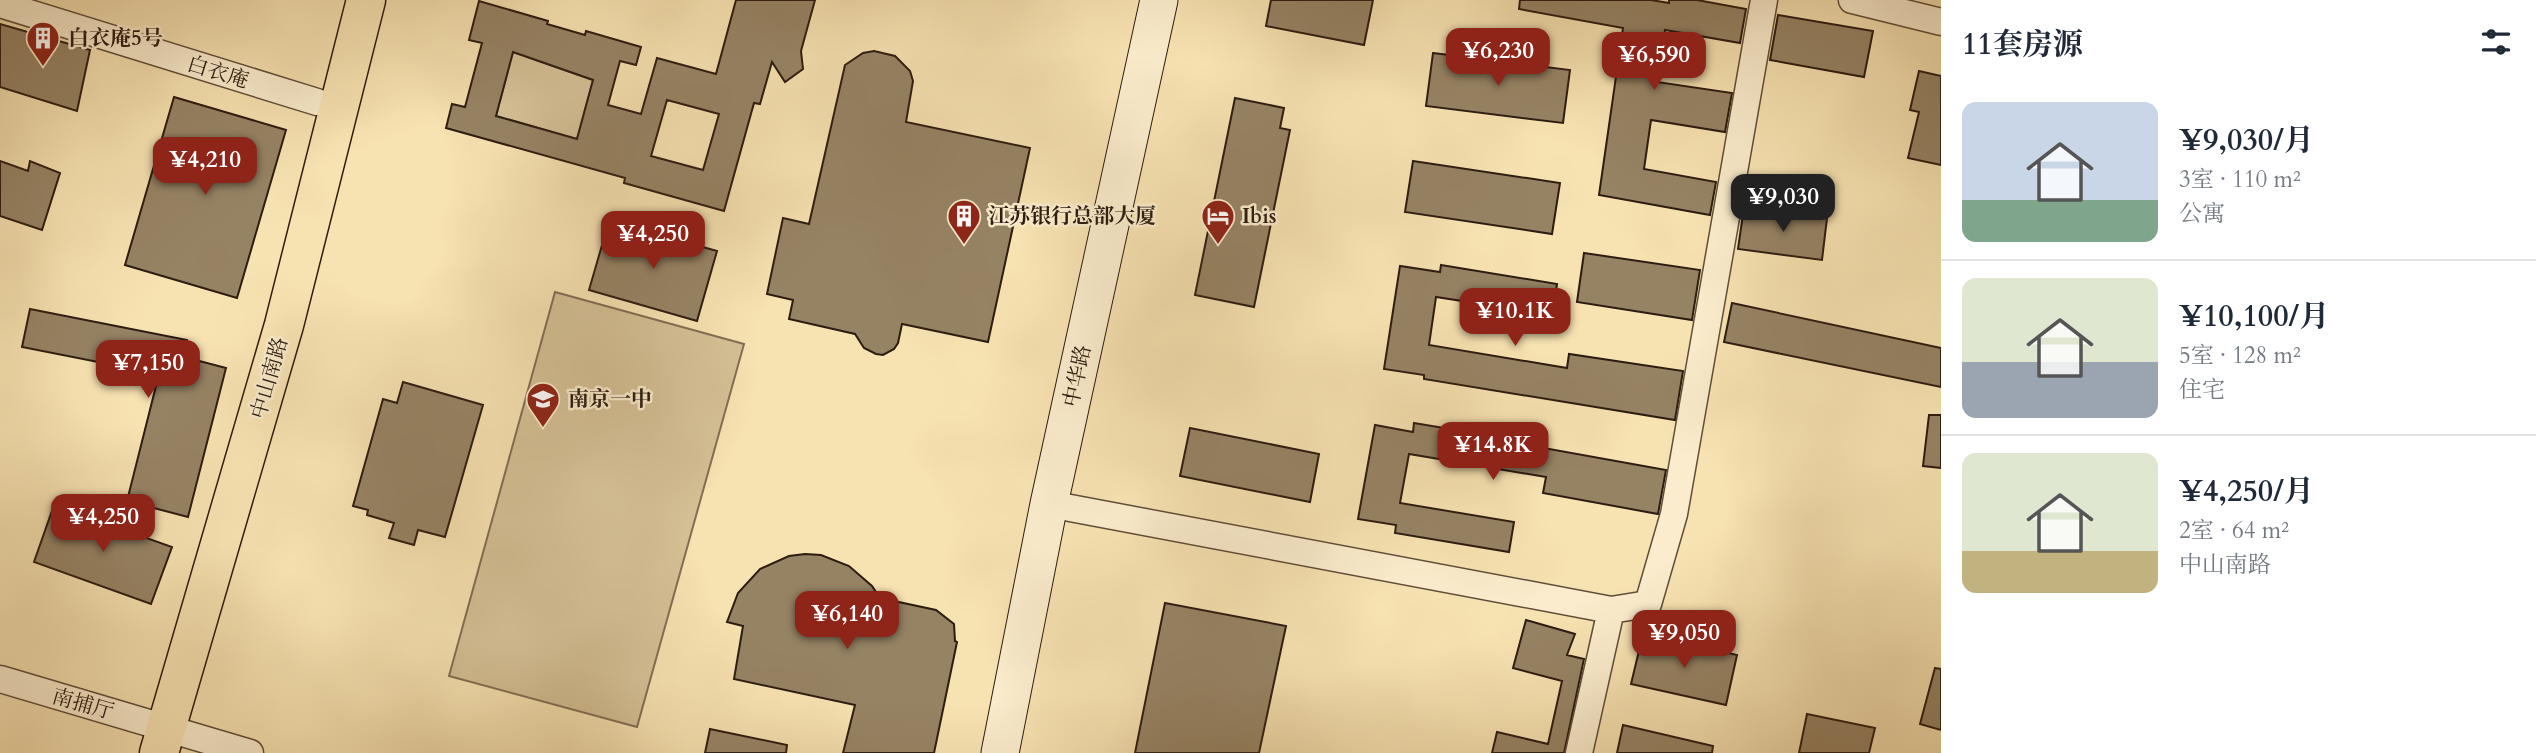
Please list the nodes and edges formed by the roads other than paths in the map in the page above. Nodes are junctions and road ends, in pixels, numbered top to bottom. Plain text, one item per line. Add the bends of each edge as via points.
1 (366, 0) edge
2 (1159, 0) edge
3 (1764, 0) edge
4 (1852, 0) edge
5 (0, 4) edge
6 (1941, 22) edge
7 (317, 102) dead end
8 (1049, 505) junction
9 (1611, 610) junction
10 (0, 679) edge
11 (163, 741) edge
12 (250, 753) edge
13 (1000, 753) edge
14 (1579, 753) edge

1 - 11 main road, 中山南路 via 284,325
2 - 8 main road, 中华路
3 - 9 street via 1674,514 1648,604
4 - 6 street
5 - 7 street, 白衣庵
8 - 9 street
8 - 13 main road, 中华路
9 - 14 street
10 - 11 street, 南捕厅
11 - 12 street, 南捕厅

